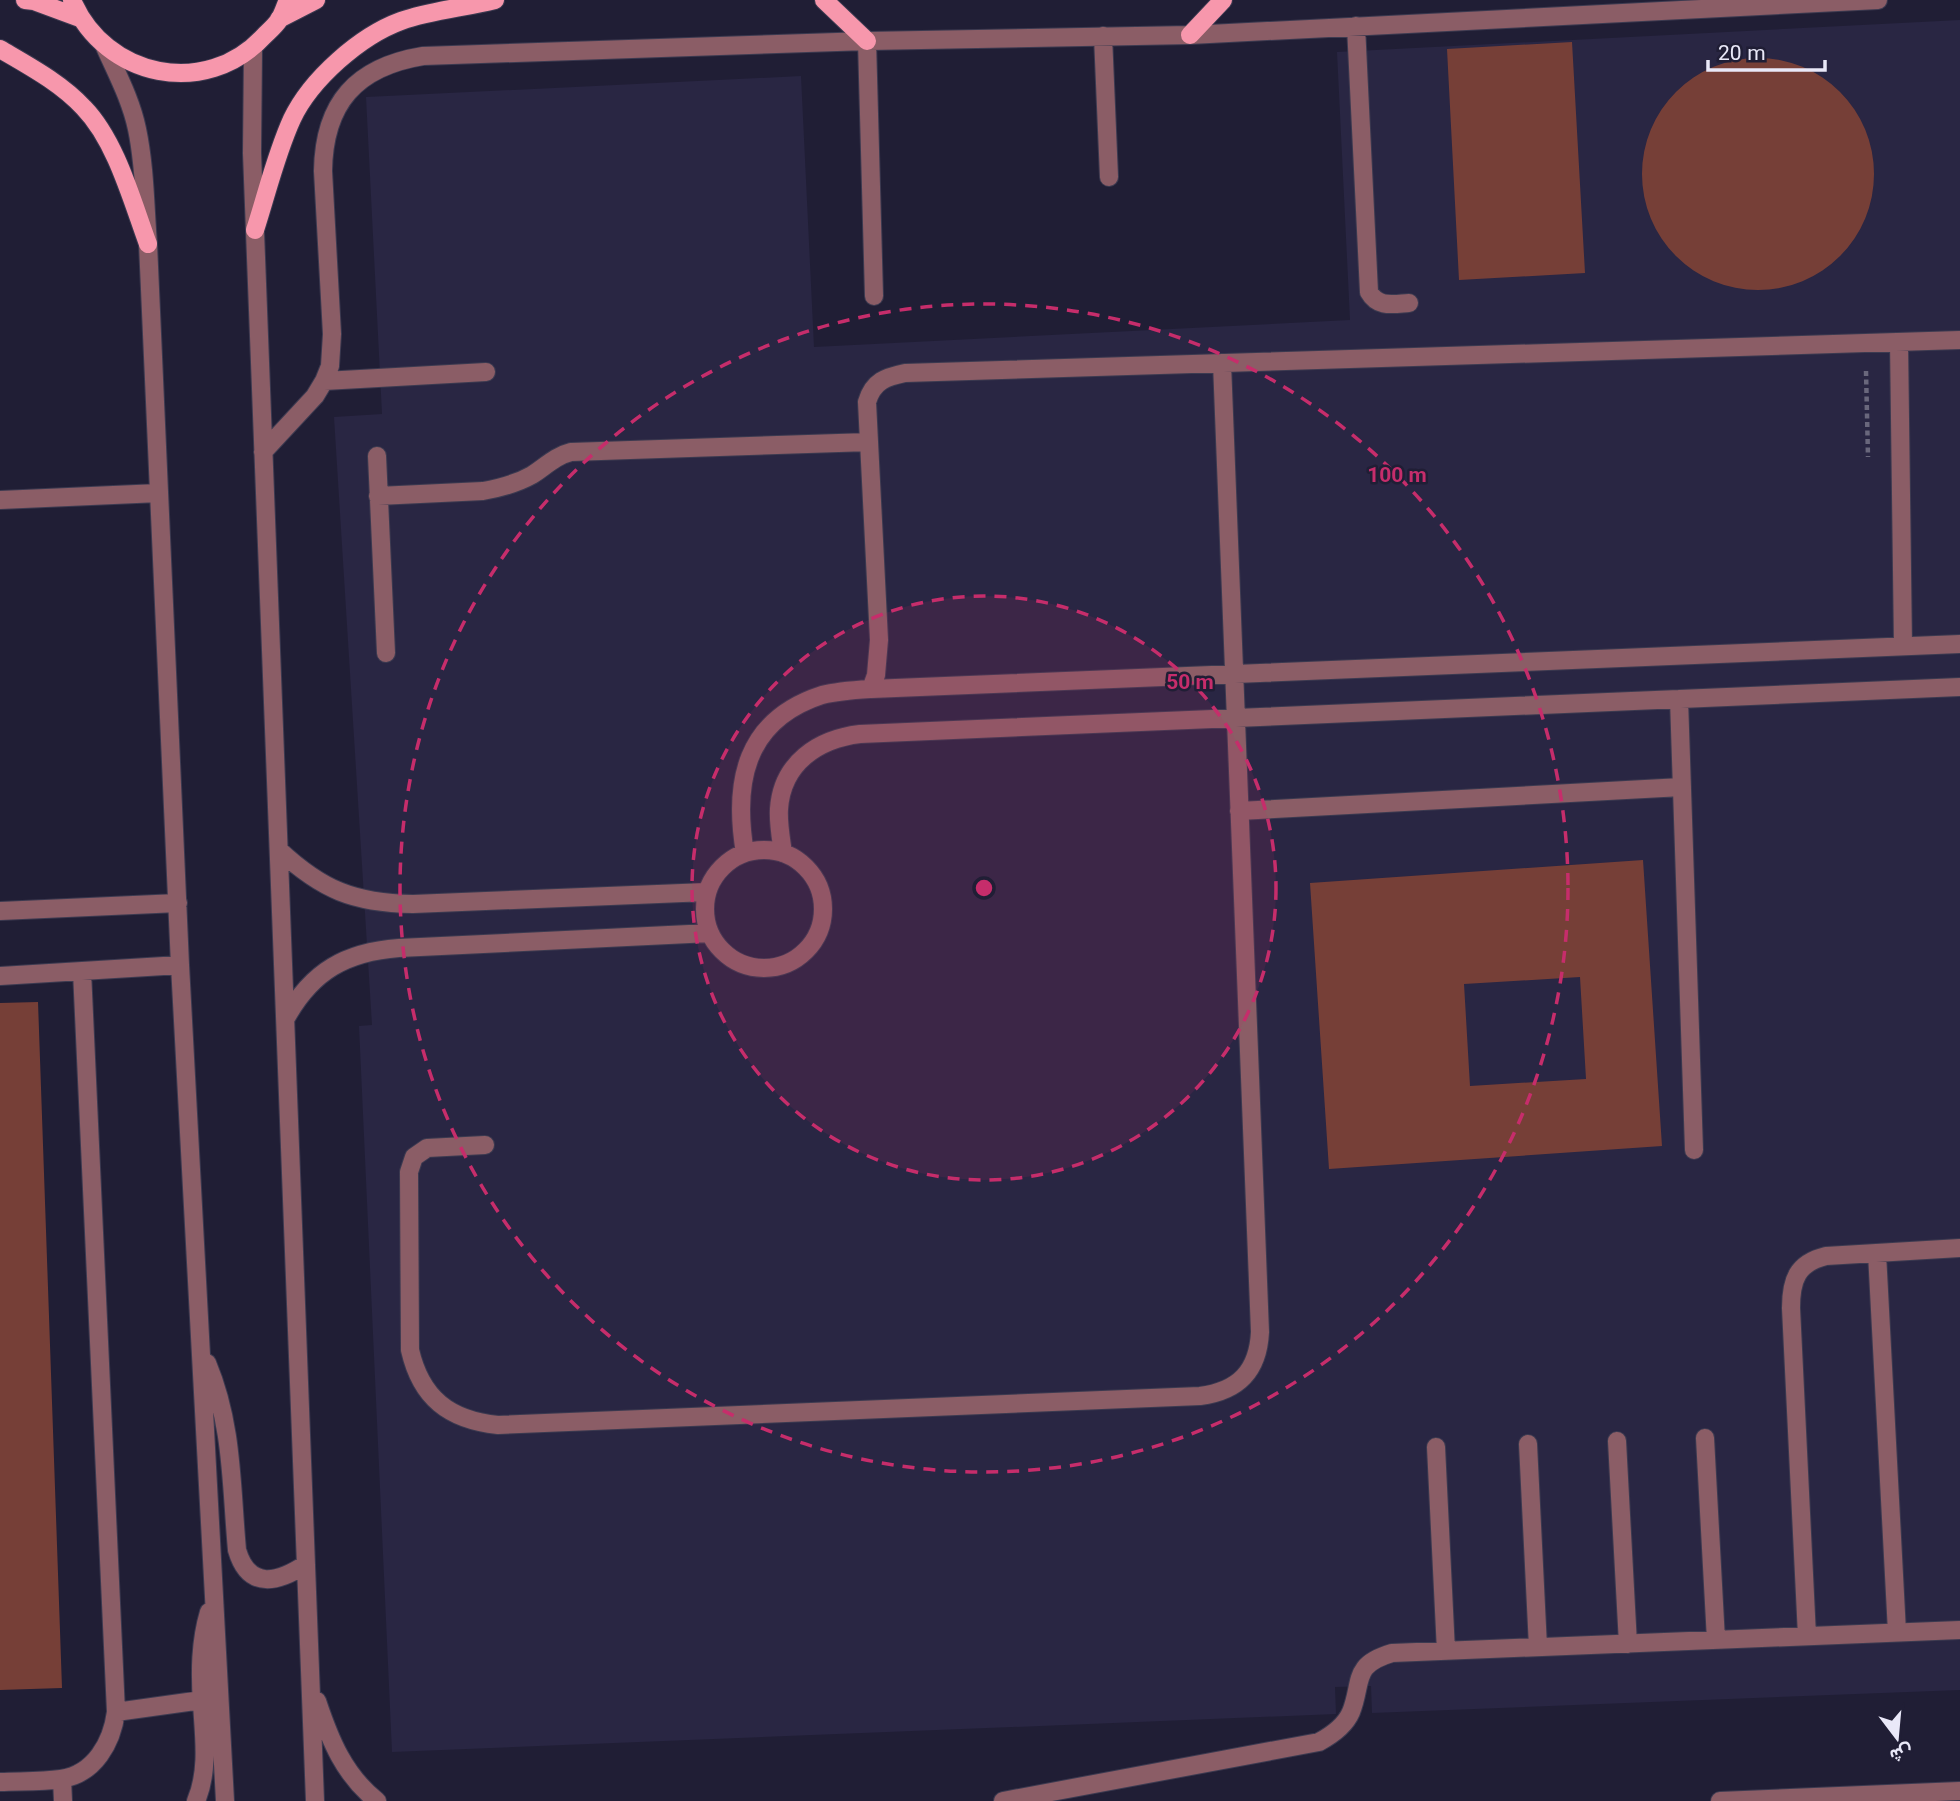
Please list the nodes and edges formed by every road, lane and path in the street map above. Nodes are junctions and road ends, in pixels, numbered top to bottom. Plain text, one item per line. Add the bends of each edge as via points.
1 (24, 0) edge
2 (72, 0) edge
3 (288, 0) edge
4 (316, 0) edge
5 (495, 0) edge
6 (824, 0) edge
7 (1223, 0) edge
8 (1878, 0) edge
9 (80, 18) junction
10 (279, 19) junction
11 (1356, 26) junction
12 (1190, 35) junction
13 (1103, 36) junction
14 (867, 41) junction
15 (105, 47) junction
16 (0, 49) edge
17 (253, 49) junction
18 (1108, 177) dead end
19 (255, 230) junction
20 (148, 244) junction
21 (874, 296) dead end
22 (1409, 303) dead end
23 (1960, 340) edge
24 (1899, 342) junction
25 (1866, 362) dead end
26 (1222, 363) junction
27 (486, 372) dead end
28 (324, 381) junction
29 (869, 442) junction
30 (263, 452) junction
31 (377, 456) dead end
32 (1868, 458) dead end
33 (159, 493) junction
34 (378, 496) junction
35 (0, 500) edge
36 (1960, 644) edge
37 (1903, 646) junction
38 (386, 653) dead end
39 (1234, 675) junction
40 (1960, 687) edge
41 (871, 689) junction
42 (1679, 699) junction
43 (1235, 717) junction
44 (1682, 787) junction
45 (1239, 811) junction
46 (279, 850) junction
47 (745, 853) junction
48 (783, 853) junction
49 (707, 892) junction
50 (178, 903) junction
51 (0, 911) edge
52 (710, 933) junction
53 (180, 965) junction
54 (82, 971) junction
55 (0, 976) edge
56 (286, 1018) junction
57 (485, 1145) dead end
58 (1695, 1150) dead end
59 (1960, 1248) edge
60 (1877, 1253) junction
61 (200, 1347) junction
62 (1705, 1438) dead end
63 (1617, 1441) dead end
64 (1528, 1444) dead end
65 (1436, 1447) dead end
66 (306, 1564) junction
67 (214, 1595) junction
68 (1960, 1630) edge
69 (1897, 1632) junction
70 (1807, 1636) junction
71 (1716, 1640) junction
72 (1628, 1644) junction
73 (1538, 1647) junction
74 (1447, 1651) junction
75 (311, 1685) junction
76 (202, 1700) junction
77 (116, 1712) junction
78 (62, 1779) junction
79 (0, 1782) edge
80 (1960, 1791) edge
81 (64, 1801) edge
82 (196, 1801) edge
83 (225, 1801) edge
84 (315, 1801) edge
85 (377, 1801) edge
86 (1003, 1801) edge
87 (1720, 1801) edge

1 - 9 main road
2 - 9 main road
3 - 10 main road
4 - 10 main road
5 - 19 main road via 401,21 368,37 341,58 294,116
6 - 14 main road
7 - 12 main road
8 - 11 street
9 - 15 main road
10 - 17 main road
11 - 12 street
11 - 22 street via 1369,292 1380,303
12 - 13 street
13 - 14 street
13 - 18 street
14 - 21 street
14 - 28 street via 423,56 376,69 341,102 323,146 332,334
15 - 17 main road via 140,67 179,74 218,68
15 - 20 street via 137,129
16 - 20 main road via 52,80 85,108 109,143
17 - 19 street
19 - 30 street
20 - 33 street
23 - 24 street
24 - 26 street
24 - 37 street
25 - 32 path
26 - 29 street via 905,373 874,385 867,402
26 - 39 street
27 - 28 street
28 - 30 street
29 - 34 street via 571,453 499,489
29 - 41 street via 879,640
30 - 46 street
31 - 34 street
33 - 35 street
33 - 50 street
34 - 38 street
36 - 37 street
37 - 39 street
39 - 41 street
39 - 43 street
40 - 42 street
41 - 47 street via 802,703 765,732 750,754 743,778 740,828
42 - 43 street
42 - 44 street
43 - 45 street
43 - 48 street via 840,736 805,755 783,787 779,807
44 - 45 street
44 - 58 street
45 - 57 street via 1260,1332 1259,1348 1245,1377 1217,1394 498,1424 463,1418 447,1410 422,1384 410,1350 408,1172 414,1157 427,1148
46 - 49 street via 318,882 340,893 389,904
46 - 56 street
47 - 48 street
47 - 49 street via 725,864
48 - 52 street via 808,870 822,897 820,928 813,942 789,962 758,967 729,957
49 - 52 street
50 - 51 street
50 - 53 street
52 - 56 street via 368,951 319,975
53 - 54 street
53 - 61 street
54 - 55 street
54 - 77 street
56 - 66 street
59 - 60 street
60 - 69 street
60 - 70 street via 1815,1259 1797,1273 1792,1284
61 - 66 street via 227,1429 240,1560 254,1575 274,1580
61 - 67 street
62 - 71 street
63 - 72 street
64 - 73 street
65 - 74 street
66 - 75 street
67 - 76 street via 202,1647
67 - 83 street
68 - 69 street
69 - 70 street
70 - 71 street
71 - 72 street
72 - 73 street
73 - 74 street
74 - 86 street via 1379,1657 1361,1674 1346,1720 1319,1742
75 - 84 street
75 - 85 street via 345,1768
76 - 77 street
76 - 82 street via 204,1773
77 - 78 street via 109,1741 100,1755 90,1766
78 - 79 street
78 - 81 street
80 - 87 street

